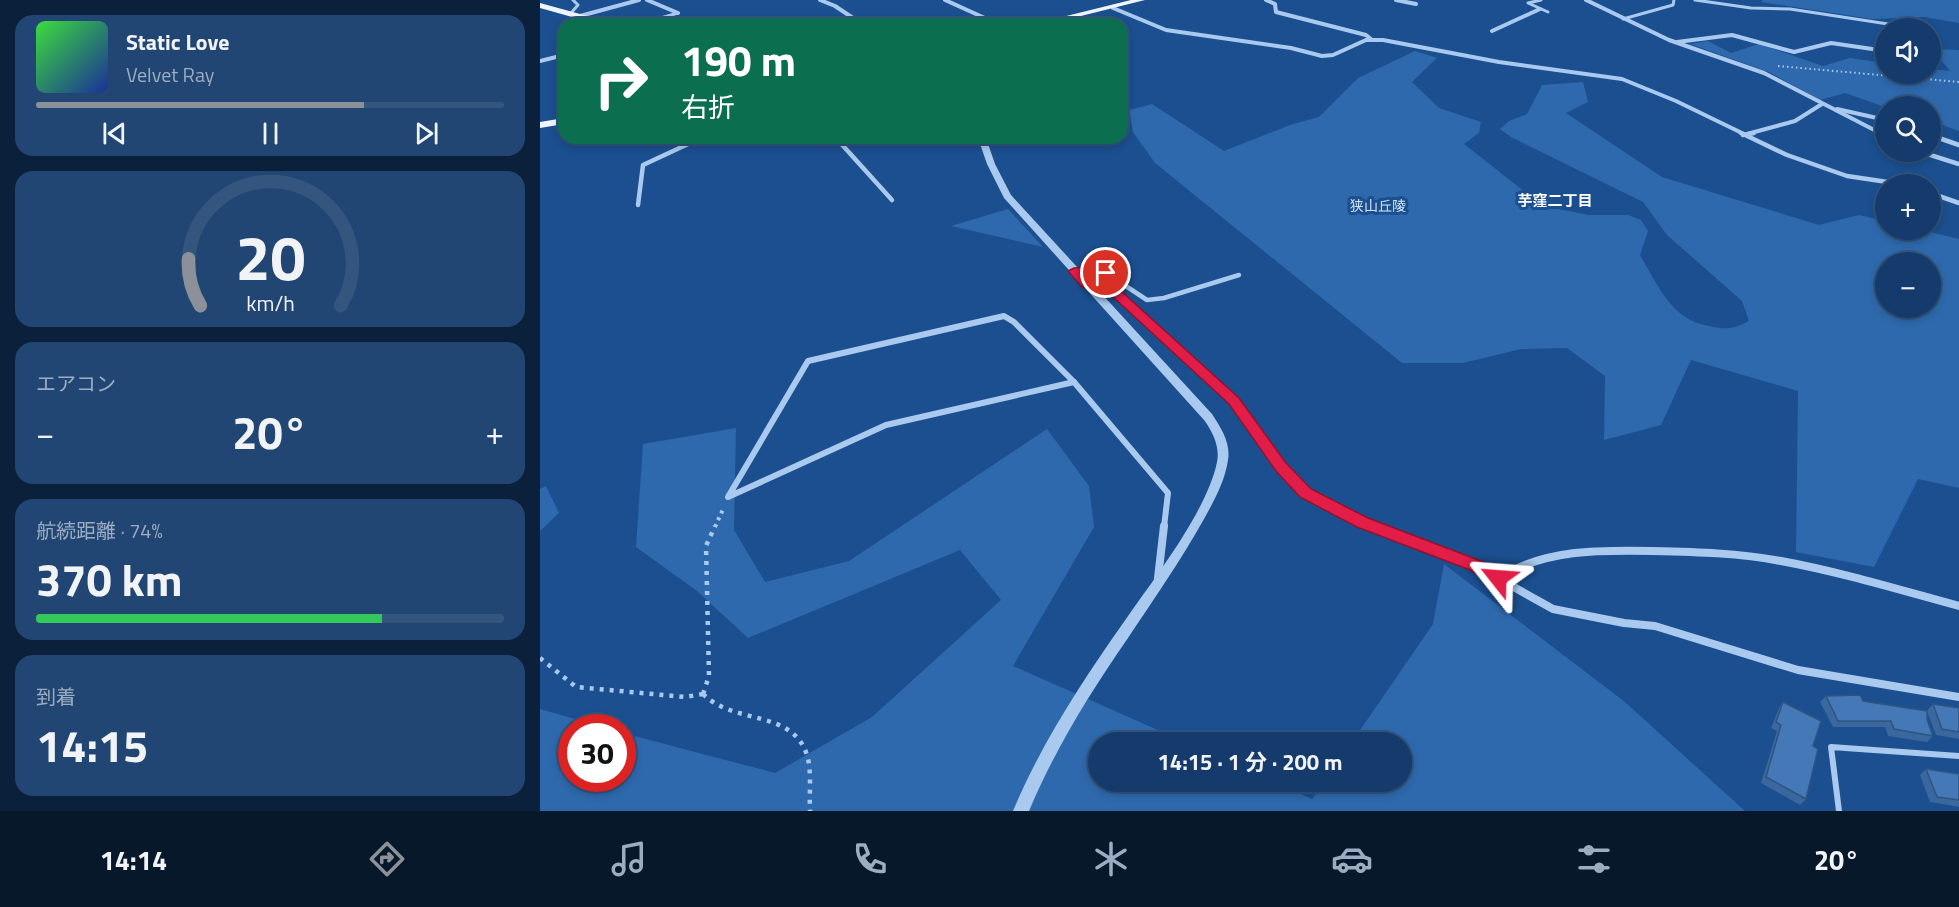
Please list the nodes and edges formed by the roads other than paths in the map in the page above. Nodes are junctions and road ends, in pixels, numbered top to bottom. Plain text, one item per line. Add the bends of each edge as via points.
1 (573, 0) edge
2 (639, 0) edge
3 (647, 0) edge
4 (820, 0) edge
5 (945, 0) edge
6 (1142, 0) edge
7 (1266, 0) edge
8 (1396, 0) edge
9 (1541, 0) edge
10 (1586, 0) edge
11 (1674, 0) edge
12 (1695, 0) edge
13 (1416, 4) dead end
14 (540, 5) edge
15 (1113, 8) junction
16 (1540, 9) junction
17 (1548, 12) dead end
18 (571, 13) junction
19 (678, 13) joint
20 (580, 16) junction
21 (586, 18) edge
22 (661, 18) edge
23 (853, 18) edge
24 (985, 18) edge
25 (1068, 18) edge
26 (1622, 19) junction
27 (1875, 22) edge
28 (1492, 31) dead end
29 (1372, 40) junction
30 (1676, 42) junction
31 (1875, 49) edge
32 (558, 56) edge
33 (540, 61) edge
34 (1825, 106) junction
35 (1875, 117) edge
36 (558, 122) edge
37 (540, 125) edge
38 (1875, 131) edge
39 (1743, 135) junction
40 (1941, 139) edge
41 (683, 144) edge
42 (842, 144) edge
43 (984, 144) edge
44 (1959, 145) edge
45 (1941, 158) edge
46 (1959, 164) edge
47 (1875, 180) edge
48 (1941, 196) edge
49 (892, 200) dead end
50 (1959, 202) edge
51 (638, 206) dead end
52 (1074, 271) junction
53 (1239, 275) dead end
54 (1085, 283) junction
55 (1074, 382) junction
56 (1498, 578) junction
57 (1158, 582) junction
58 (1959, 606) edge
59 (1959, 697) edge
60 (1959, 756) edge
61 (1021, 811) edge
62 (1839, 811) edge

1 - 18 lane via 578,5
2 - 20 street
3 - 19 street
4 - 23 street
5 - 24 street
6 - 15 main road
7 - 29 street via 1275,4 1276,12 1366,35
8 - 13 street
9 - 16 lane via 1528,3
10 - 26 street
11 - 26 lane via 1673,5
12 - 27 lane
14 - 18 main road
15 - 25 main road
15 - 29 street via 1175,32 1322,56 1333,56
16 - 17 lane
16 - 28 street
18 - 20 main road
19 - 22 lane
20 - 21 main road
26 - 30 street
29 - 39 street via 1622,79
30 - 31 street via 1732,35 1794,52 1831,43
30 - 34 street via 1750,68
32 - 33 street
34 - 35 street
34 - 38 street
34 - 39 street via 1796,121
36 - 37 main road
39 - 47 street via 1846,176
40 - 44 street
41 - 51 street via 643,165
42 - 49 street
43 - 52 street via 1007,196
45 - 46 street
48 - 50 street
52 - 53 street via 1106,273 1147,300
52 - 54 street
54 - 56 street via 1118,294 1234,401 1281,467 1305,493 1363,522
54 - 57 street via 1208,417 1222,446 1218,475 1184,546
55 - 55 street via 1004,316 808,361 728,497 886,425
55 - 57 street via 1168,493
56 - 58 street via 1531,559 1570,553 1677,552 1757,557
56 - 59 street via 1553,609 1655,626 1798,670
57 - 61 street via 1062,727 1034,777
60 - 62 lane via 1831,747

